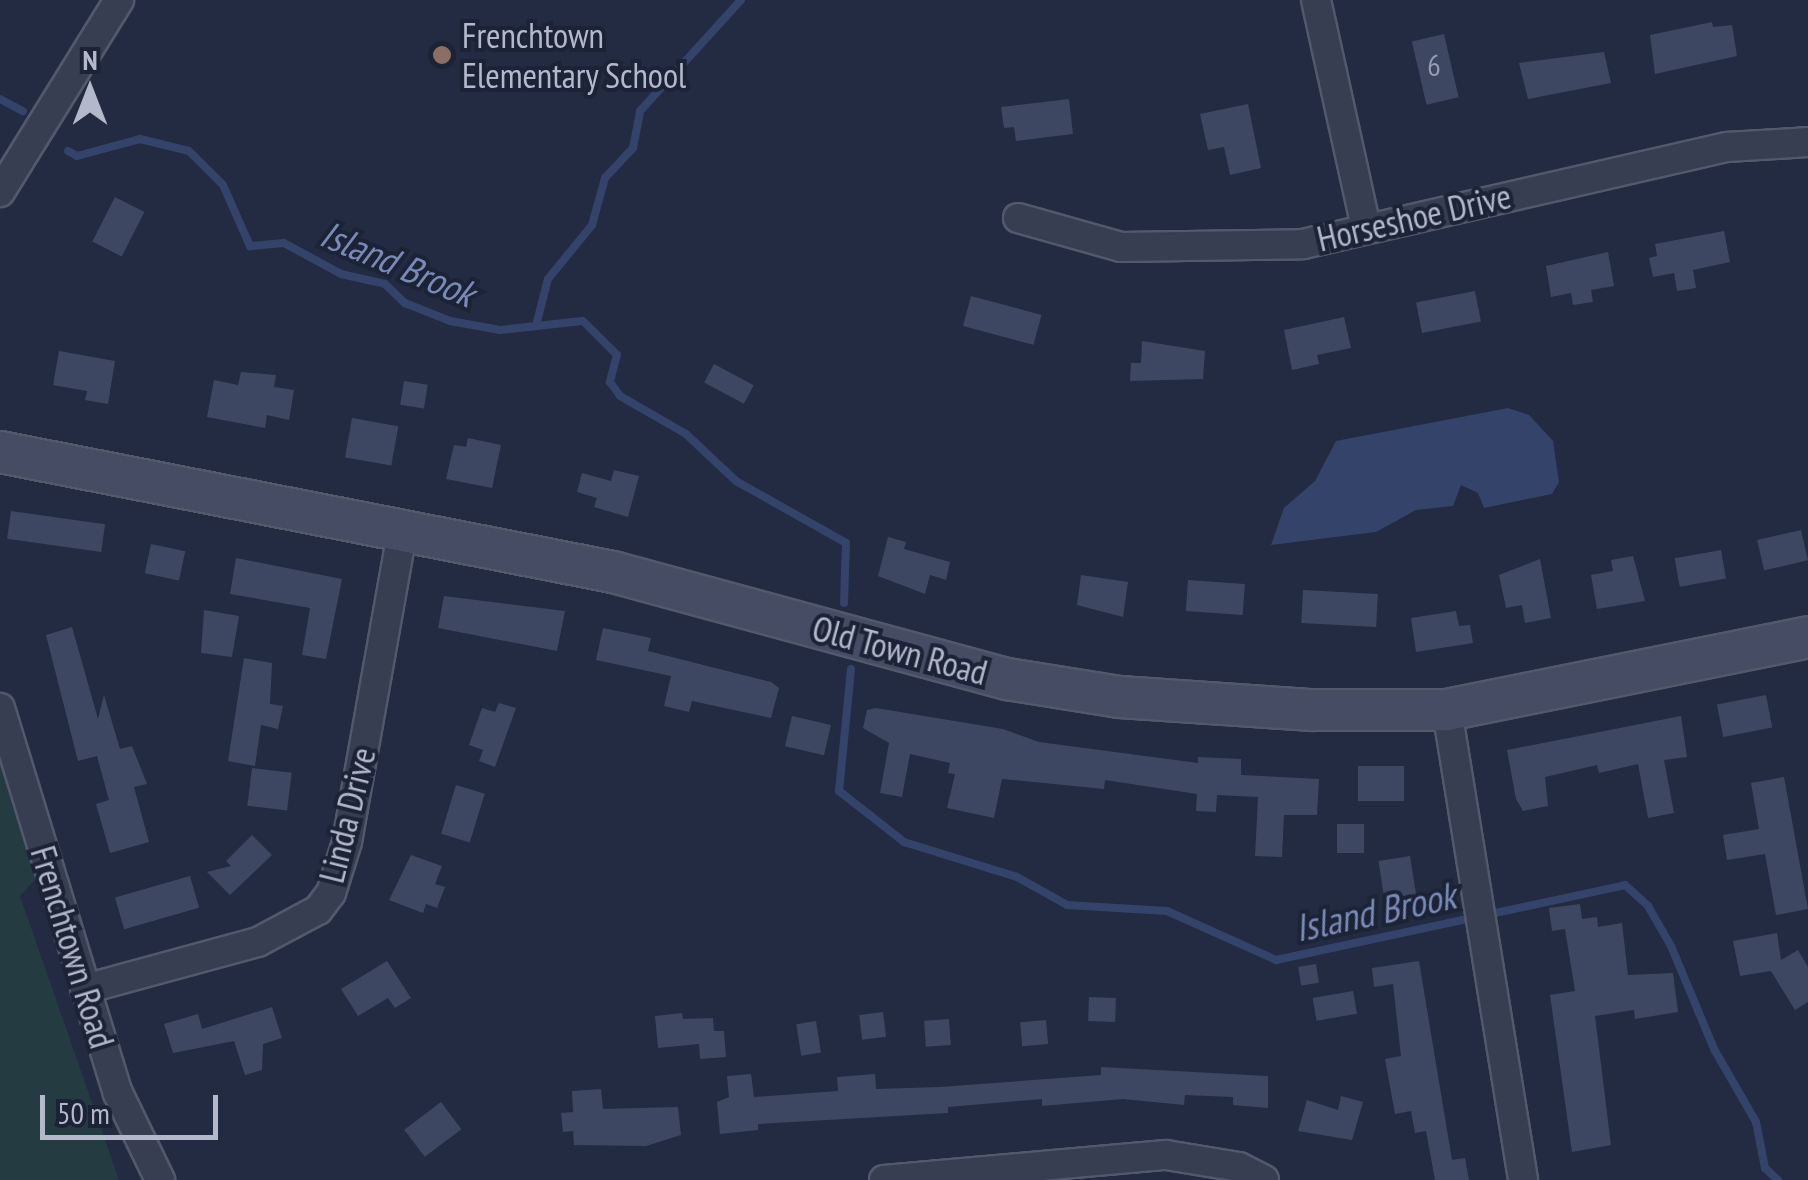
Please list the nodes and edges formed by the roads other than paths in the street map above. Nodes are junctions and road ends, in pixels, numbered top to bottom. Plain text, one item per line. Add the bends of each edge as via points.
1 (118, 0) edge
2 (1316, 0) edge
3 (1808, 142) edge
4 (0, 192) edge
5 (1018, 218) dead end
6 (1366, 227) junction
7 (0, 452) edge
8 (402, 534) junction
9 (1807, 643) edge
10 (0, 708) edge
11 (1447, 710) junction
12 (85, 990) junction
13 (992, 1176) edge
14 (160, 1180) edge
15 (884, 1180) edge
16 (1264, 1180) edge
17 (1523, 1180) edge

1 - 4 street
2 - 6 street
3 - 6 street, Horseshoe Drive via 1727,147
5 - 6 street, Horseshoe Drive via 1121,247 1303,244
7 - 8 main road, Old Town Road
8 - 11 main road, Old Town Road via 614,572 1007,679 1140,698 1312,710
8 - 12 street, Linda Drive via 353,809 331,892 318,910 258,942
9 - 11 main road, Old Town Road
10 - 12 street, Frenchtown Road
11 - 17 street
12 - 14 street, Frenchtown Road via 118,1093
13 - 15 street
13 - 16 street via 1166,1155 1239,1167

